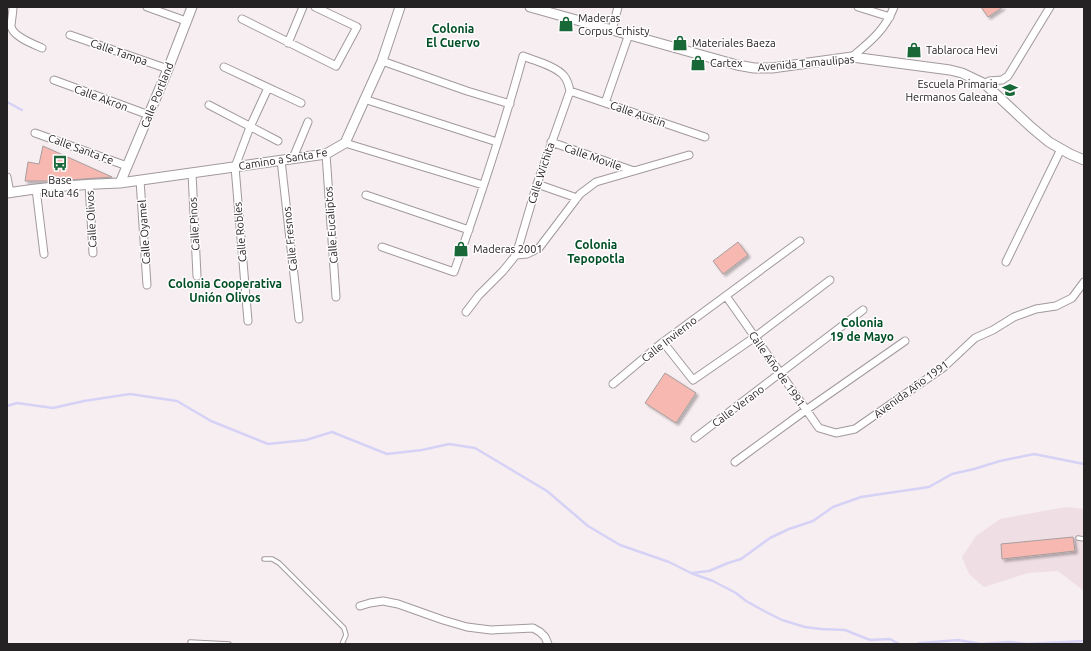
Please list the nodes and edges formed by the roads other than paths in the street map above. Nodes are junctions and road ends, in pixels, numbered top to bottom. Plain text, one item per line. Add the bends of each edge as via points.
1 (13, 7) edge
2 (147, 7) edge
3 (192, 7) edge
4 (303, 7) edge
5 (315, 7) edge
6 (400, 7) edge
7 (530, 7) edge
8 (618, 7) edge
9 (858, 7) edge
10 (894, 7) edge
11 (1050, 7) edge
12 (890, 18) junction
13 (242, 19) dead end
14 (186, 22) junction
15 (612, 30) junction
16 (629, 34) junction
17 (70, 35) dead end
18 (288, 43) junction
19 (42, 48) dead end
20 (852, 56) junction
21 (382, 61) junction
22 (224, 67) dead end
23 (168, 69) junction
24 (54, 80) dead end
25 (985, 84) junction
26 (268, 88) junction
27 (570, 91) junction
28 (364, 99) junction
29 (302, 103) dead end
30 (605, 103) junction
31 (510, 104) junction
32 (209, 105) dead end
33 (149, 115) junction
34 (308, 122) dead end
35 (250, 127) junction
36 (35, 133) dead end
37 (705, 137) dead end
38 (278, 141) dead end
39 (497, 142) junction
40 (551, 142) junction
41 (345, 143) junction
42 (1061, 149) junction
43 (326, 154) junction
44 (689, 155) dead end
45 (293, 158) junction
46 (281, 160) junction
47 (1084, 160) edge
48 (127, 166) junction
49 (234, 167) junction
50 (634, 171) junction
51 (192, 173) junction
52 (7, 177) edge
53 (140, 180) junction
54 (120, 183) junction
55 (89, 184) junction
56 (537, 184) junction
57 (484, 185) junction
58 (36, 189) junction
59 (9, 193) edge
60 (366, 195) dead end
61 (577, 198) junction
62 (469, 230) junction
63 (800, 241) dead end
64 (382, 247) dead end
65 (93, 253) dead end
66 (44, 254) dead end
67 (516, 255) junction
68 (1006, 262) dead end
69 (197, 276) dead end
70 (830, 280) dead end
71 (1084, 282) edge
72 (147, 284) dead end
73 (336, 296) dead end
74 (726, 296) junction
75 (864, 310) dead end
76 (466, 312) dead end
77 (299, 319) dead end
78 (248, 321) dead end
79 (755, 337) junction
80 (905, 341) dead end
81 (663, 342) junction
82 (780, 373) junction
83 (613, 384) dead end
84 (806, 410) junction
85 (836, 433) joint
86 (695, 438) dead end
87 (735, 462) dead end
88 (1078, 538) dead end
89 (1084, 539) edge
90 (264, 559) dead end
91 (360, 606) dead end
92 (190, 642) dead end
93 (229, 644) edge
94 (342, 644) edge
95 (548, 644) edge

1 - 19 street via 11,26 14,32
2 - 14 street
3 - 14 street, Calle Portland
4 - 18 street
5 - 18 street via 357,27 336,66
6 - 21 street
7 - 15 street, Avenida Tamaulipas
8 - 15 street
9 - 12 street
10 - 12 street
11 - 25 street via 1008,76
12 - 20 street via 878,35
13 - 18 street
14 - 23 street, Calle Portland
15 - 16 street, Avenida Tamaulipas
16 - 20 street, Avenida Tamaulipas via 754,68 772,68
16 - 30 street
17 - 23 street, Calle Tampa
20 - 25 street, Avenida Tamaulipas via 950,70
21 - 28 street
21 - 31 street
22 - 26 street
23 - 33 street, Calle Portland
24 - 33 street, Calle Akron
25 - 42 street, Avenida Tamaulipas via 1031,127
26 - 29 street
26 - 35 street
27 - 30 street, Calle Austin
27 - 31 street via 564,76 556,70 523,56
27 - 40 street, Calle Wichita
28 - 39 street
28 - 41 street
30 - 37 street, Calle Austin
31 - 39 street
32 - 35 street
33 - 48 street, Calle Portland
34 - 45 street
35 - 38 street
35 - 49 street
36 - 48 street, Calle Santa Fe
39 - 57 street
40 - 50 street, Calle Movile
40 - 56 street, Calle Wichita
41 - 43 street, Camino a Santa Fe
41 - 57 street
42 - 47 street, Avenida Tamaulipas
42 - 68 street
43 - 45 street, Camino a Santa Fe
43 - 73 street, Calle Eucaliptos
44 - 50 street
45 - 46 street, Camino a Santa Fe
46 - 49 street, Camino a Santa Fe
46 - 77 street, Calle Fresnos
48 - 54 street, Calle Portland
49 - 51 street, Camino a Santa Fe
49 - 78 street, Calle Robles
50 - 61 street via 596,182
51 - 53 street, Camino a Santa Fe
51 - 69 street, Calle Pinos
52 - 59 street
53 - 54 street, Camino a Santa Fe
53 - 72 street, Calle Oyamel
54 - 55 street, Camino a Santa Fe
55 - 58 street, Camino a Santa Fe
55 - 65 street, Calle Olivos
56 - 61 street
56 - 67 street, Calle Wichita
57 - 62 street
58 - 59 street, Camino a Santa Fe
58 - 66 street
60 - 62 street
61 - 67 street via 539,248 527,254
62 - 64 street via 454,272
63 - 74 street, Calle Invierno
67 - 76 street
70 - 79 street
71 - 85 street, Avenida Año 1991 via 1072,298 1056,306 1036,309 1014,317 974,338 944,367 855,429
74 - 79 street, Calle Año de 1991
74 - 81 street, Calle Invierno
75 - 82 street, Calle Verano
79 - 81 street via 693,380
79 - 82 street, Calle Año de 1991
80 - 84 street
81 - 83 street, Calle Invierno
82 - 84 street, Calle Año de 1991
82 - 86 street, Calle Verano
84 - 85 street, Calle Año de 1991 via 818,428
84 - 87 street
88 - 89 lane
90 - 94 lane via 272,559 279,563 344,628 346,636
91 - 95 street via 383,602 398,604 467,627 491,630 533,628 545,637
92 - 93 lane

